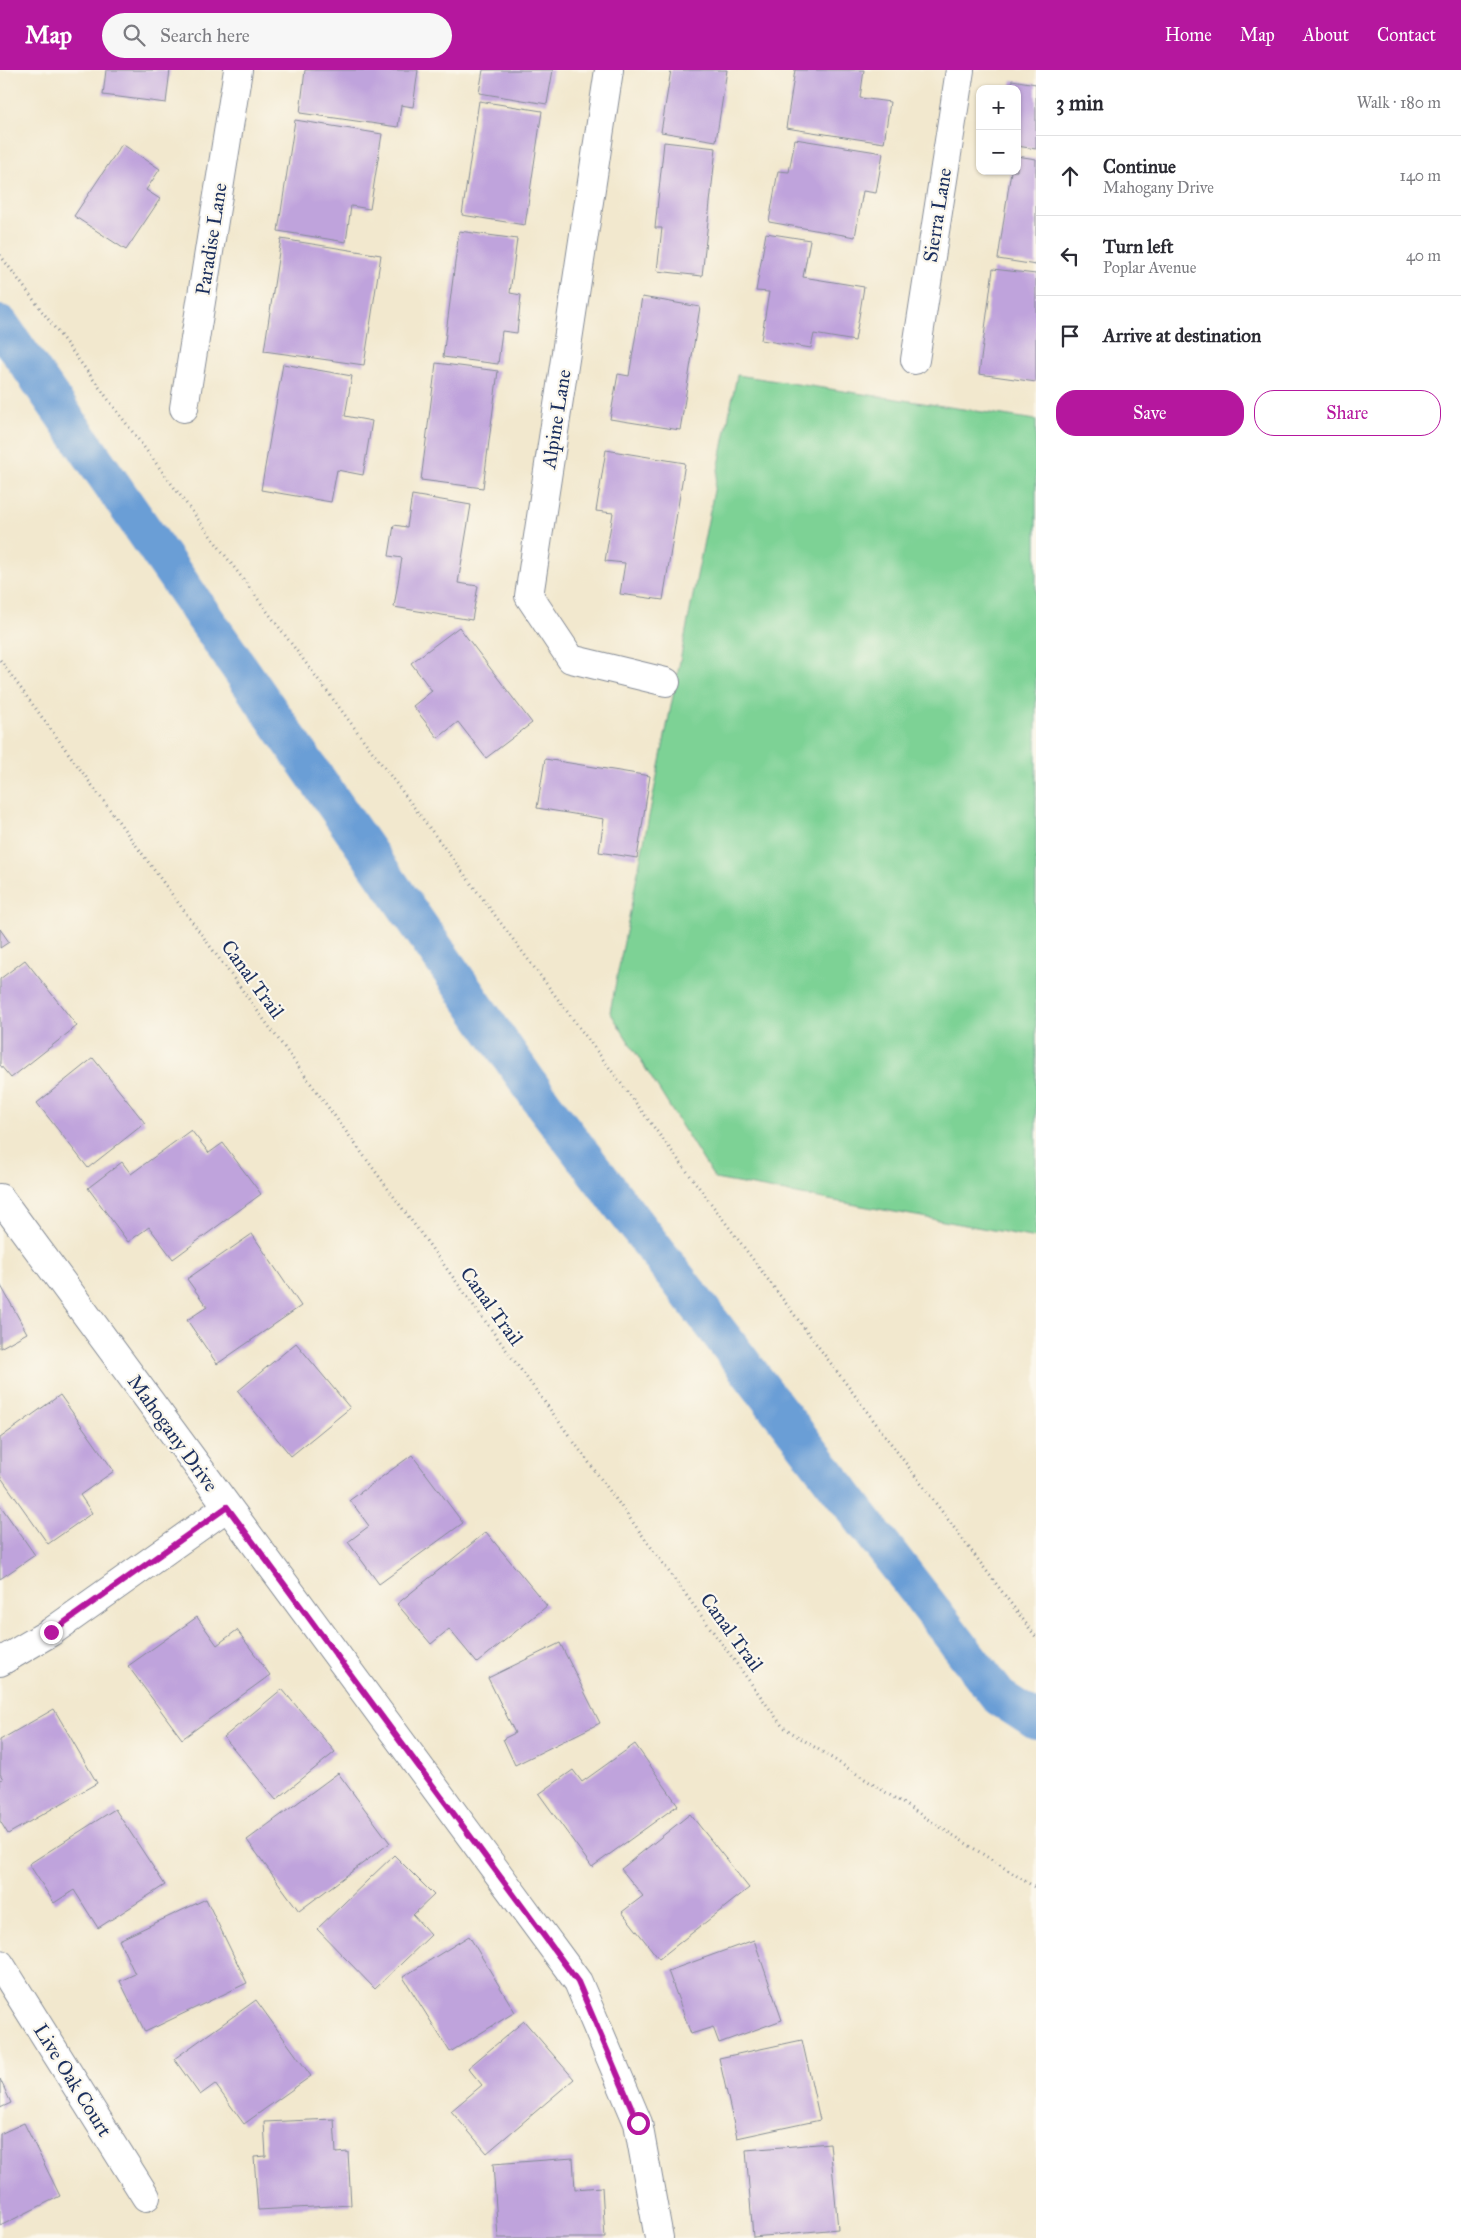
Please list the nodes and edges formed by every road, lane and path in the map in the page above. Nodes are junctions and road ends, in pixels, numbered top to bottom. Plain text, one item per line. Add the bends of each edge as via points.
1 (238, 70) edge
2 (609, 70) edge
3 (960, 70) edge
4 (0, 255) edge
5 (915, 360) dead end
6 (184, 408) dead end
7 (0, 660) edge
8 (666, 682) dead end
9 (0, 1198) edge
10 (227, 1507) junction
11 (1036, 1637) edge
12 (0, 1662) edge
13 (1036, 1888) edge
14 (0, 1964) edge
15 (146, 2196) dead end
16 (658, 2238) edge

1 - 6 street, Paradise Lane
2 - 8 street, Alpine Lane via 529,596 571,659
3 - 5 street, Sierra Lane
4 - 11 path
7 - 13 path, Canal Trail via 783,1727
9 - 10 street, Mahogany Drive
10 - 12 street via 51,1632
10 - 16 street, Mahogany Drive via 578,1982 638,2123
14 - 15 street, Live Oak Court

